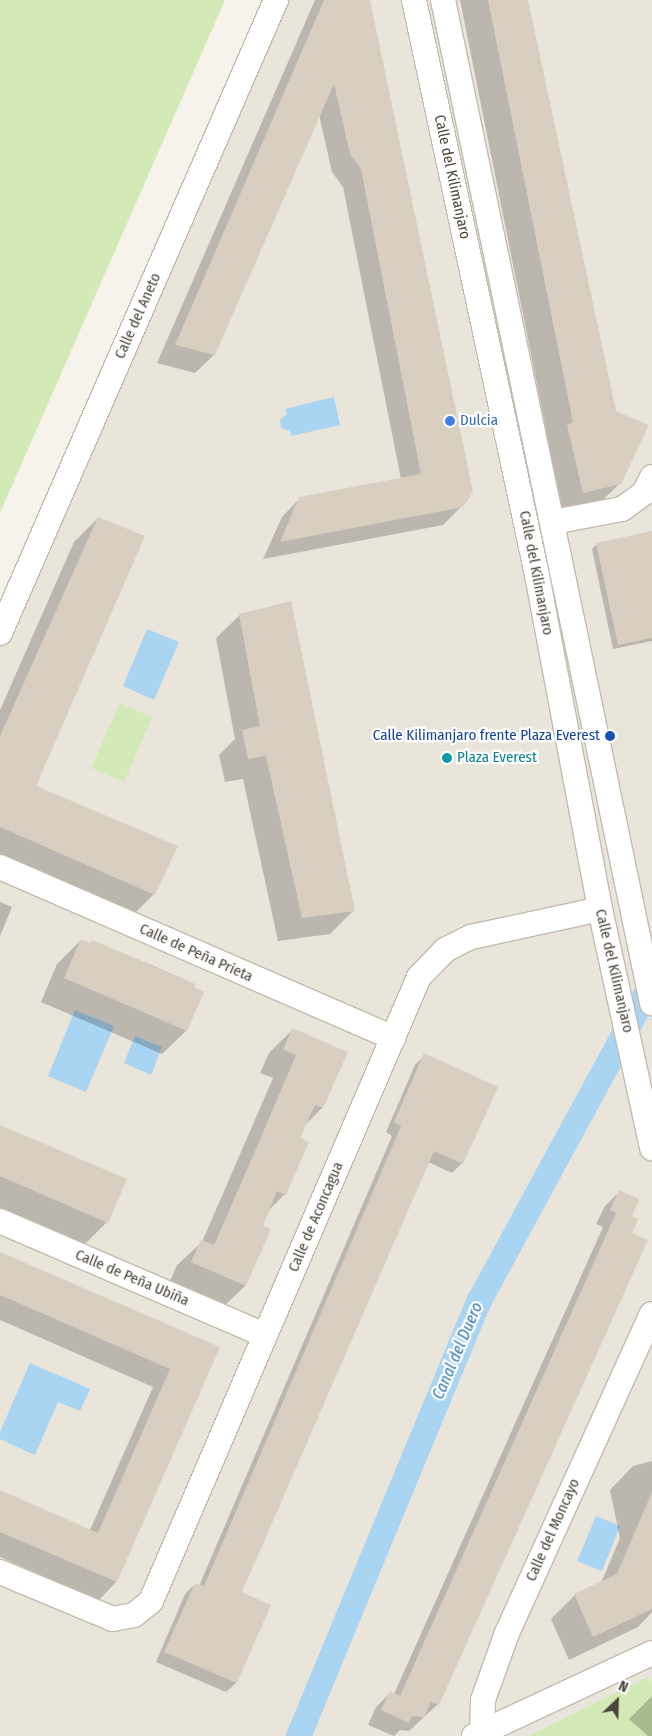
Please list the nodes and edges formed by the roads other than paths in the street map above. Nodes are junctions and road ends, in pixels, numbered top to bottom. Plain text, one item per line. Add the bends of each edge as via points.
1 (276, 0) edge
2 (414, 0) edge
3 (443, 0) edge
4 (652, 477) edge
5 (553, 522) junction
6 (0, 633) edge
7 (0, 867) edge
8 (600, 909) junction
9 (652, 1003) edge
10 (393, 1038) junction
11 (652, 1148) edge
12 (0, 1220) edge
13 (652, 1314) edge
14 (647, 1334) edge
15 (265, 1335) junction
16 (0, 1572) edge
17 (652, 1653) edge
18 (478, 1733) edge

1 - 6 street, Calle del Aneto
2 - 8 street, Calle del Kilimanjaro via 536,569
3 - 5 street, Calle del Kilimanjaro
4 - 5 street via 644,493 622,509
5 - 9 street, Calle del Kilimanjaro
7 - 10 street, Calle de Peña Prieta
8 - 10 street, Calle de Aconcagua via 471,937 445,950 419,977
8 - 11 street, Calle del Kilimanjaro
10 - 15 street, Calle de Aconcagua
12 - 15 street, Calle de Peña Ubiña
13 - 14 street, Calle del Moncayo
14 - 18 street, Calle del Moncayo via 506,1633 483,1700
15 - 16 street, Calle de Aconcagua via 151,1601 134,1615 113,1619
17 - 18 street

